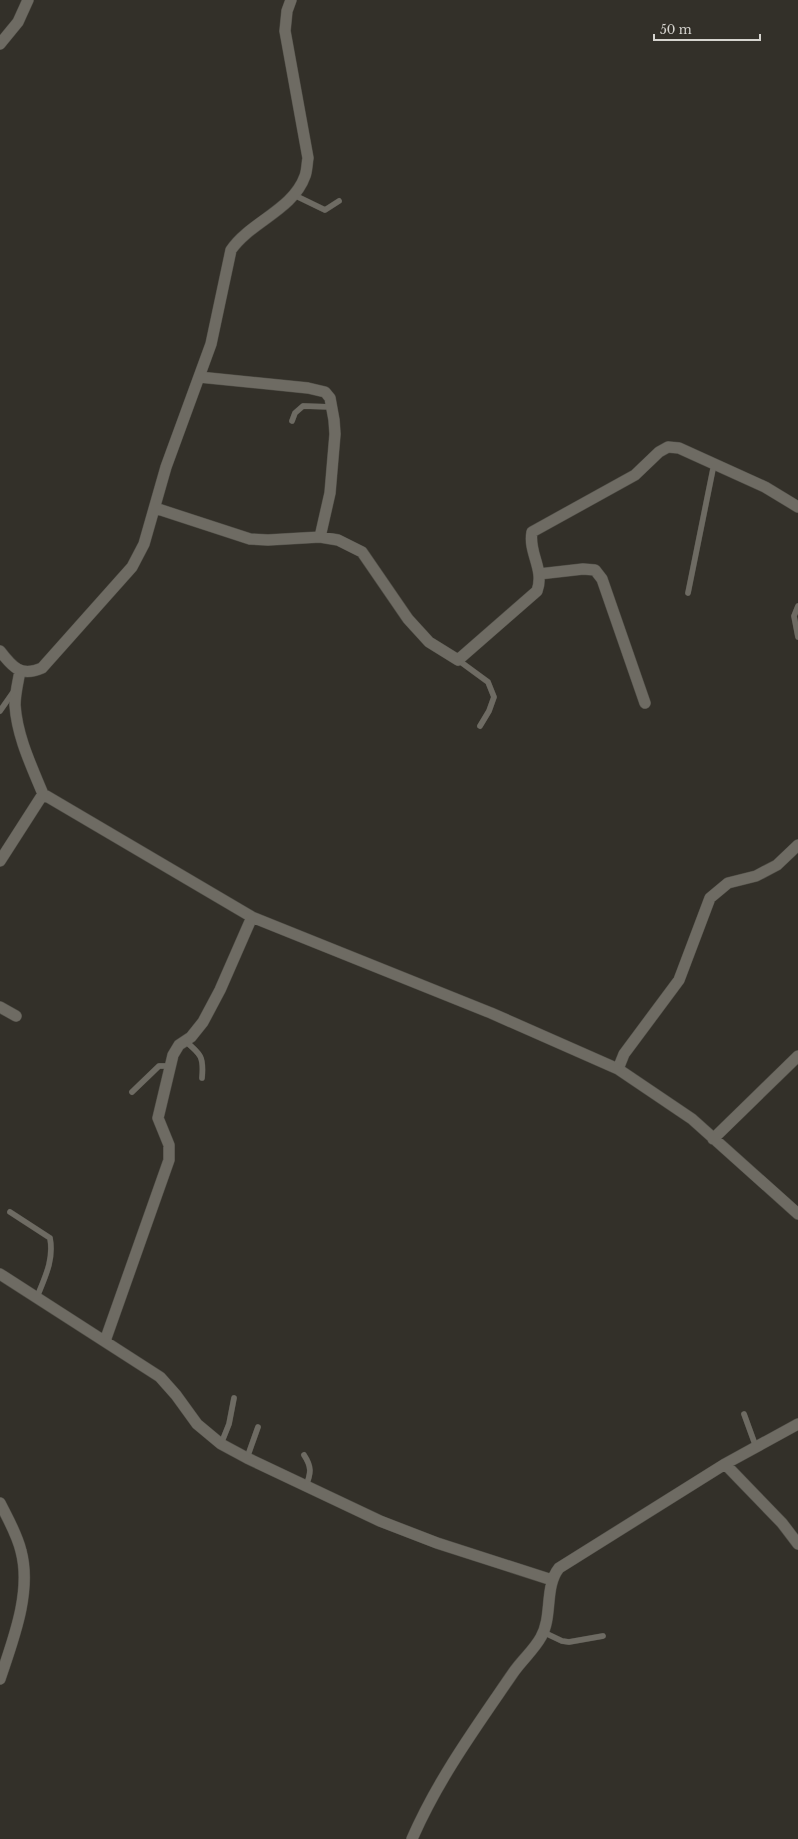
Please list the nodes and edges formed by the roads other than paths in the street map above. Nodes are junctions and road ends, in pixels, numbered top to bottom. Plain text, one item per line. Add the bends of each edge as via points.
1 (28, 0) edge
2 (291, 0) edge
3 (0, 44) edge
4 (294, 195) junction
5 (339, 201) dead end
6 (199, 376) junction
7 (332, 407) junction
8 (292, 421) dead end
9 (714, 464) junction
10 (798, 507) edge
11 (155, 508) junction
12 (320, 538) junction
13 (539, 574) junction
14 (688, 593) dead end
15 (798, 606) edge
16 (798, 636) edge
17 (0, 651) edge
18 (458, 660) junction
19 (20, 671) junction
20 (17, 686) junction
21 (645, 703) dead end
22 (0, 711) edge
23 (480, 726) dead end
24 (43, 794) junction
25 (798, 845) edge
26 (0, 861) edge
27 (252, 917) junction
28 (0, 1007) edge
29 (16, 1016) dead end
30 (185, 1041) junction
31 (798, 1056) edge
32 (170, 1066) junction
33 (618, 1068) junction
34 (202, 1078) dead end
35 (132, 1092) dead end
36 (713, 1139) junction
37 (10, 1212) dead end
38 (798, 1214) edge
39 (0, 1274) edge
40 (37, 1297) junction
41 (105, 1341) junction
42 (234, 1398) dead end
43 (744, 1414) dead end
44 (798, 1424) edge
45 (258, 1427) dead end
46 (222, 1444) junction
47 (757, 1447) junction
48 (304, 1455) dead end
49 (247, 1458) junction
50 (725, 1464) junction
51 (306, 1486) junction
52 (0, 1504) edge
53 (798, 1544) edge
54 (552, 1580) junction
55 (543, 1632) junction
56 (603, 1636) dead end
57 (0, 1678) edge
58 (412, 1839) edge

1 - 3 street via 18,22
2 - 4 street via 286,11 285,31 308,158 306,176
4 - 5 lane via 325,210
4 - 6 street via 239,238 231,250 211,344
6 - 7 street via 314,389 325,392
6 - 11 street via 166,467
7 - 8 lane via 303,406 295,413
7 - 12 street via 335,434 330,493
9 - 10 street via 765,487
9 - 13 street via 679,448 668,447 659,452 635,475 532,532 531,540
9 - 14 lane
11 - 12 street via 250,539
11 - 19 street via 144,544 132,567 42,668 31,673
12 - 18 street via 338,540 362,552 408,619 429,642
13 - 18 street via 537,591
13 - 21 street via 595,570 602,579
15 - 16 lane via 794,616
17 - 19 street
18 - 23 lane via 488,682 494,697
19 - 20 street
20 - 22 lane
20 - 24 street via 15,703 18,726 26,754
24 - 26 street
24 - 27 street
25 - 33 street via 777,865 756,876 728,883 710,898 679,980 624,1054
27 - 30 street via 203,1022
27 - 33 street via 491,1013
28 - 29 street
30 - 32 street via 173,1055
30 - 34 lane via 201,1058
31 - 36 street
32 - 35 lane via 159,1066
32 - 41 street via 158,1118 169,1145 169,1160
33 - 36 street via 692,1120
36 - 38 street
37 - 40 lane via 50,1238 52,1250 49,1268
39 - 40 street
40 - 41 street
41 - 46 street via 160,1377 197,1424
42 - 46 lane
43 - 47 lane
44 - 47 street
45 - 49 lane
46 - 49 street
47 - 50 street
48 - 51 lane via 311,1467
49 - 51 street
50 - 53 street via 782,1522
50 - 54 street via 574,1557 560,1568
51 - 54 street via 380,1521 437,1543
52 - 57 street via 21,1551 24,1587 16,1627
54 - 55 street
55 - 56 lane via 569,1642
55 - 58 street via 462,1747 436,1790

